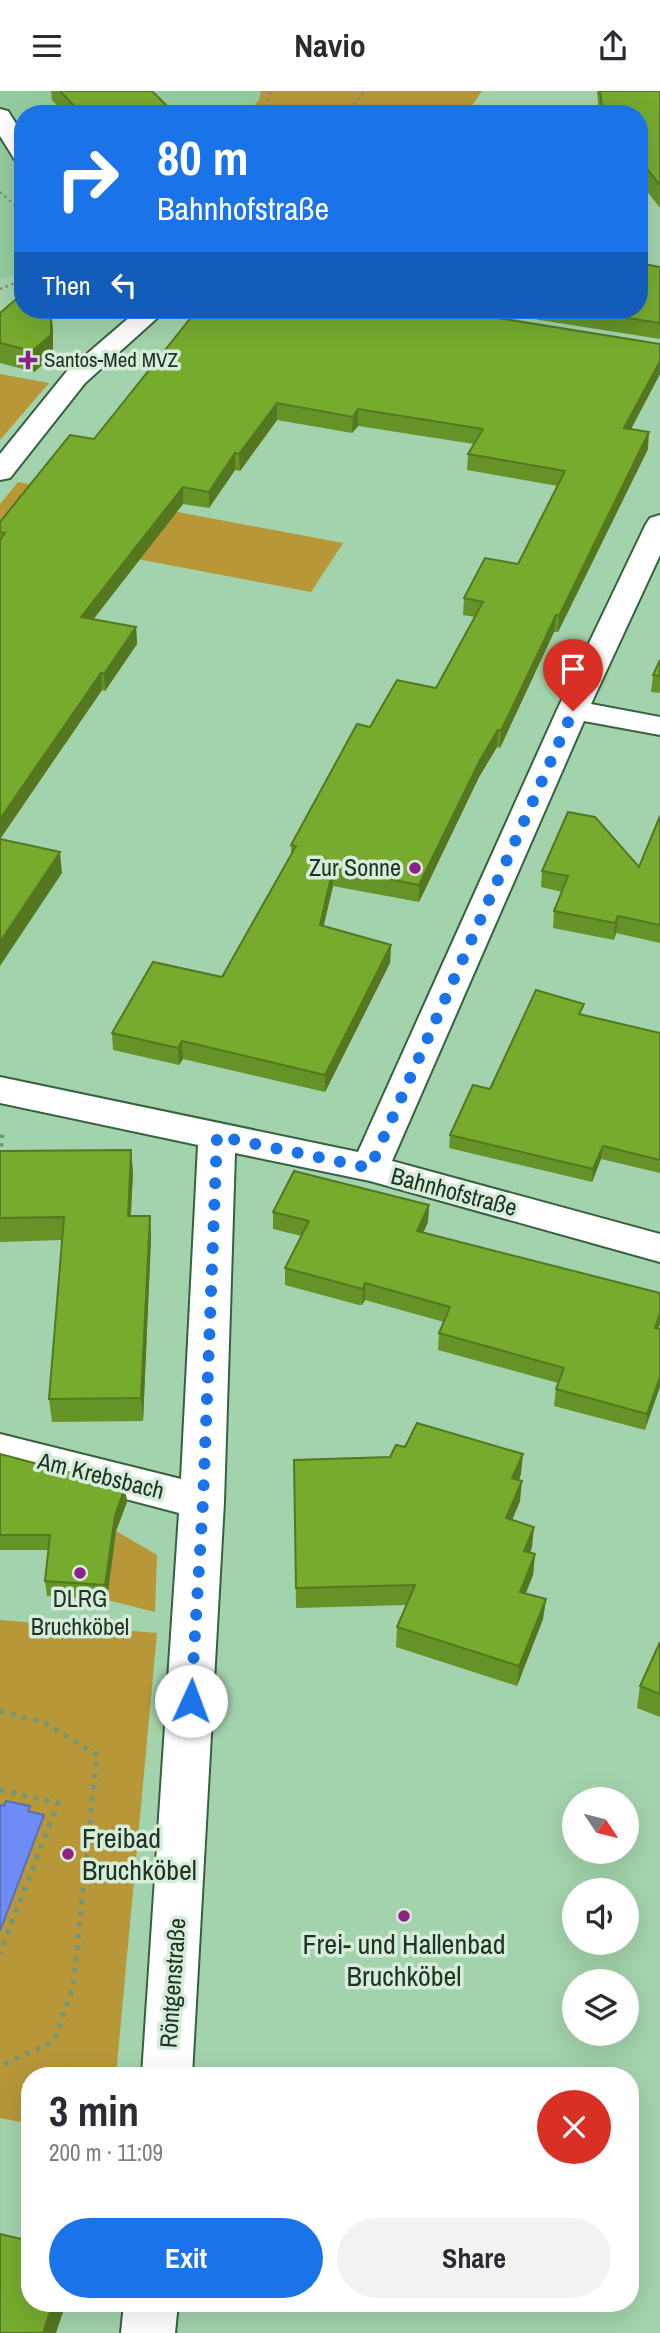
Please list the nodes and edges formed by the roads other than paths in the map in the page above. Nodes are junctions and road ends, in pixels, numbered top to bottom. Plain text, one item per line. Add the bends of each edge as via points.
1 (0, 116) edge
2 (14, 152) edge
3 (143, 319) edge
4 (0, 472) edge
5 (660, 524) edge
6 (573, 711) junction
7 (660, 726) edge
8 (0, 1090) edge
9 (217, 1136) junction
10 (370, 1168) junction
11 (660, 1248) edge
12 (0, 1450) edge
13 (203, 1502) junction
14 (168, 2067) edge
15 (149, 2312) edge
16 (148, 2333) edge

1 - 2 street
3 - 4 street via 76,377
5 - 6 street
6 - 7 street
6 - 10 street
8 - 9 street, Bahnhofstraße
9 - 10 street, Bahnhofstraße
9 - 13 street, Röntgenstraße
10 - 11 street, Bahnhofstraße
12 - 13 street, Am Krebsbach
13 - 14 street, Röntgenstraße
15 - 16 street

